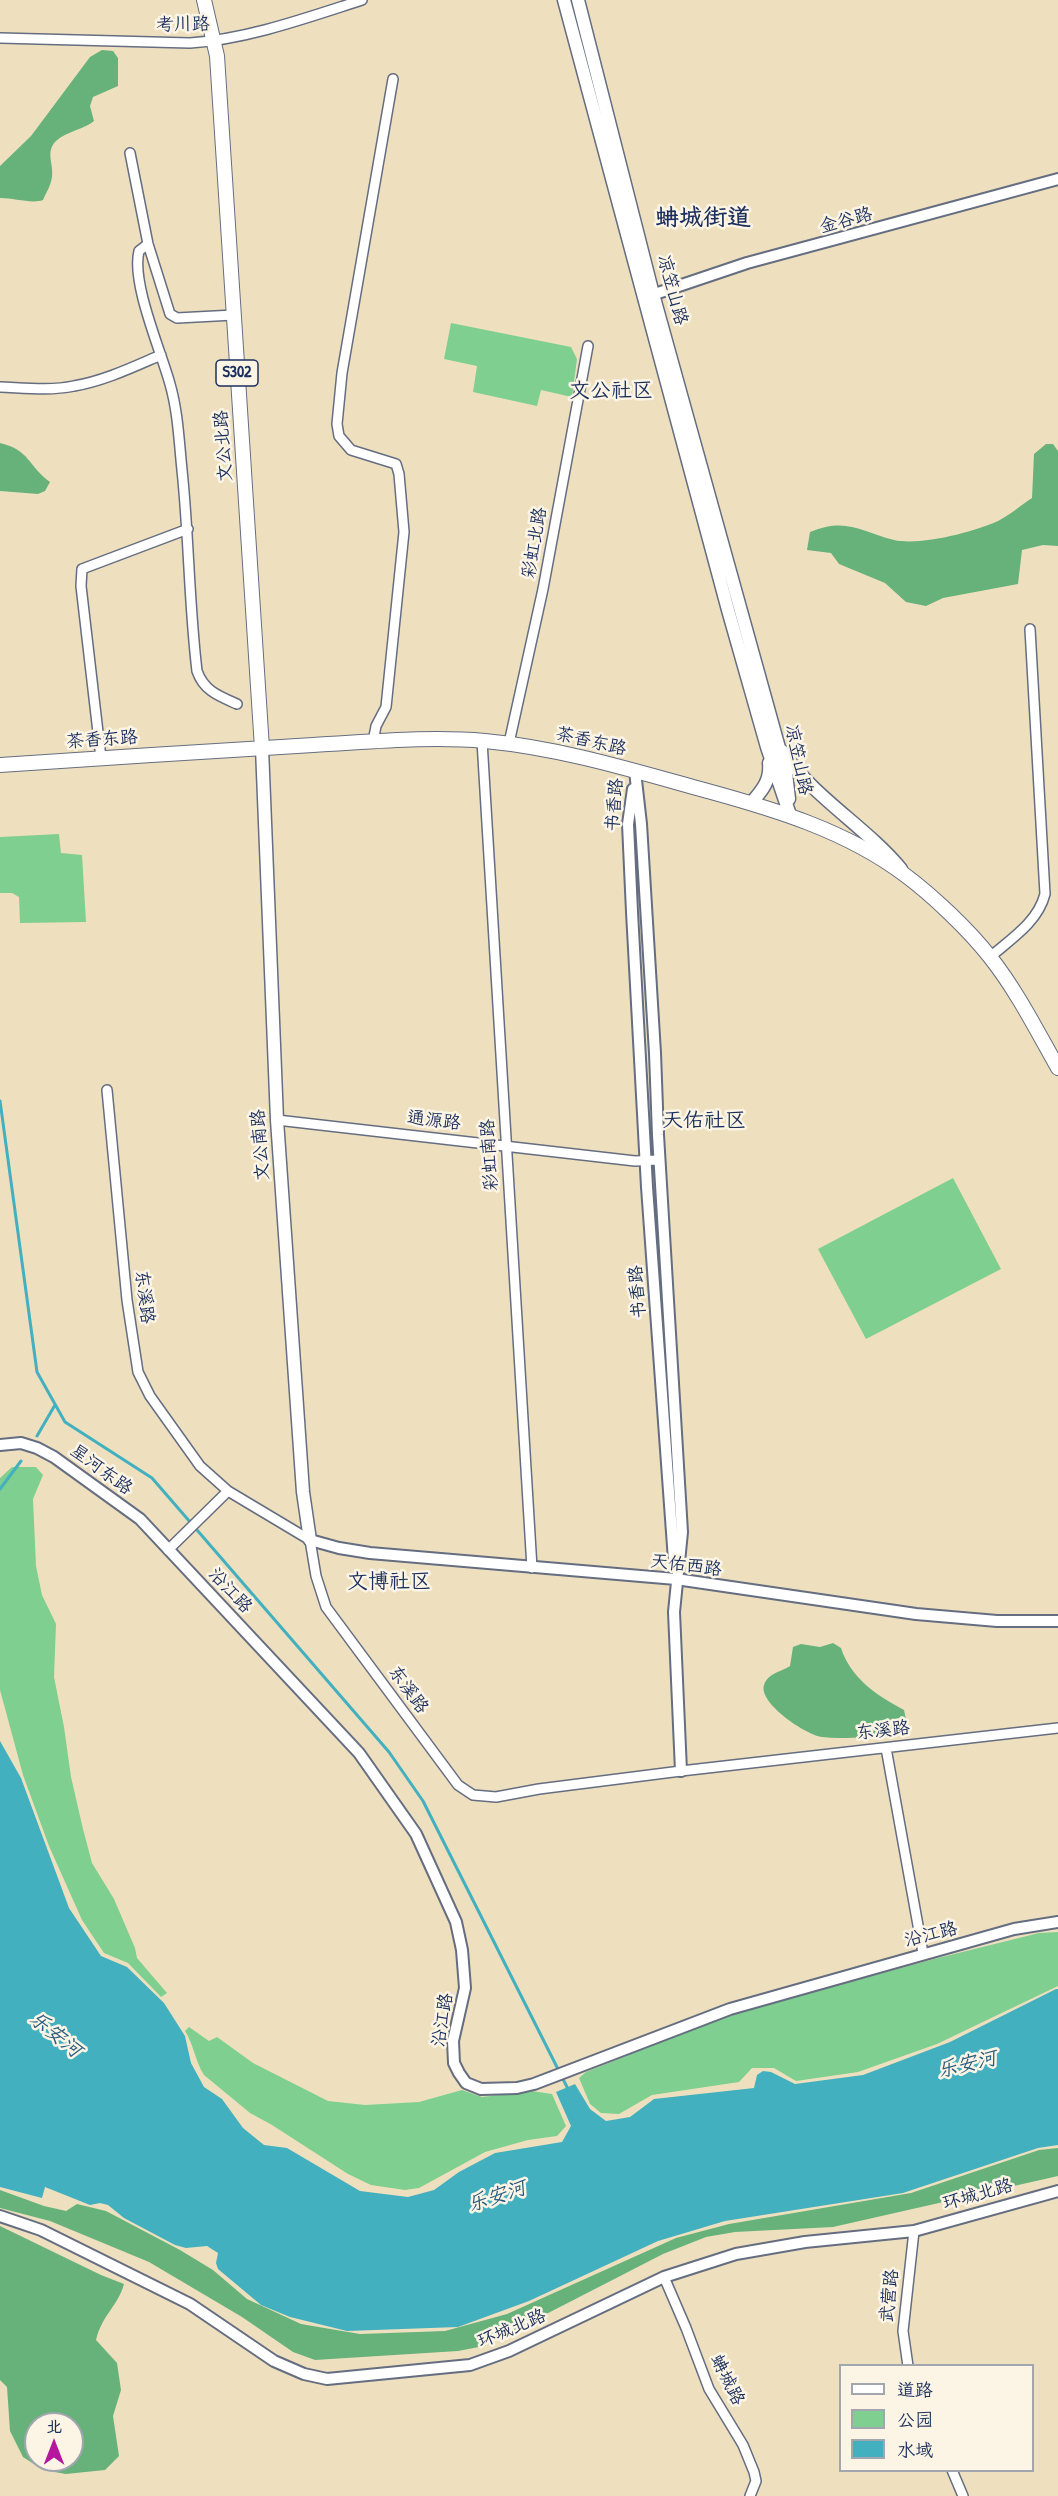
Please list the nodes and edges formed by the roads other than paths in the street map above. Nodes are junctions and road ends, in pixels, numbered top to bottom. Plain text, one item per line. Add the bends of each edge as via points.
1 (204, 0) edge
2 (362, 0) edge
3 (564, 0) edge
4 (578, 0) edge
5 (0, 38) edge
6 (215, 41) junction
7 (393, 79) dead end
8 (130, 153) dead end
9 (1058, 180) edge
10 (148, 244) junction
11 (648, 296) junction
12 (234, 315) junction
13 (588, 346) dead end
14 (161, 355) junction
15 (0, 387) edge
16 (188, 529) junction
17 (1030, 628) dead end
18 (237, 704) dead end
19 (482, 741) junction
20 (374, 742) junction
21 (509, 743) junction
22 (772, 745) junction
23 (262, 748) junction
24 (101, 758) junction
25 (0, 765) edge
26 (635, 771) junction
27 (751, 803) junction
28 (790, 815) junction
29 (906, 875) junction
30 (990, 957) junction
31 (1058, 1068) edge
32 (107, 1090) dead end
33 (277, 1119) junction
34 (506, 1146) junction
35 (659, 1161) junction
36 (647, 1162) junction
37 (0, 1445) edge
38 (228, 1491) junction
39 (310, 1540) junction
40 (168, 1550) junction
41 (532, 1568) junction
42 (676, 1579) junction
43 (1058, 1621) edge
44 (1058, 1728) edge
45 (886, 1748) junction
46 (681, 1771) junction
47 (1058, 1922) edge
48 (922, 1953) junction
49 (1058, 2191) edge
50 (0, 2216) edge
51 (914, 2231) junction
52 (664, 2277) junction
53 (908, 2364) edge
54 (953, 2472) edge
55 (750, 2496) edge
56 (963, 2496) edge

1 - 6 main road, 文公北路 / S302
2 - 6 street, 考川路
3 - 11 main road, 凉笠山路
4 - 11 main road, 凉笠山路
5 - 6 street, 考川路
6 - 12 main road, 文公北路 / S302
7 - 20 street via 342,373 337,424 339,436 351,450 396,464 399,474 403,543 386,707 376,726
8 - 10 street
9 - 11 street, 金谷路 via 747,264
10 - 12 street via 172,316
10 - 14 street via 140,251 137,268
11 - 22 main road, 凉笠山路
12 - 23 main road, 文公北路 / S302
13 - 21 street, 彩虹北路 via 543,590
14 - 15 street via 75,386
14 - 16 street via 177,418
16 - 18 street via 197,671 210,692
16 - 24 street via 81,569
17 - 30 street via 1045,894 1035,916
19 - 20 main road, 茶香东路
19 - 21 main road, 茶香东路
19 - 34 street, 彩虹南路
20 - 23 main road, 茶香东路
21 - 26 main road, 茶香东路
22 - 27 main road via 767,780
22 - 28 main road, 凉笠山路
22 - 29 main road
23 - 24 main road, 茶香东路
23 - 33 main road, 文公南路
24 - 25 main road, 茶香东路
26 - 27 main road, 茶香东路
26 - 35 street, 书香路
26 - 36 street, 书香路 via 628,824
27 - 28 main road, 茶香东路
28 - 29 main road, 茶香东路 via 841,837
29 - 30 main road, 茶香东路
30 - 31 main road, 茶香东路
32 - 38 street, 东溪路 via 127,1300 138,1372 150,1396 200,1466
33 - 34 street, 通源路
33 - 39 main road, 文公南路 via 303,1492
34 - 36 street, 通源路
34 - 41 street, 彩虹南路
35 - 36 street, 通源路
35 - 42 street, 书香路 via 682,1532
36 - 42 street, 书香路
37 - 40 street, 星河东路 via 21,1443 54,1457 140,1519
38 - 39 street, 东溪路
38 - 40 street
39 - 41 street, 天佑西路 via 370,1552
39 - 46 street, 东溪路 via 326,1607 458,1785 473,1795 496,1797
40 - 48 street, 沿江路 via 359,1753 416,1834 456,1922 462,1950 465,1988 453,2041 454,2063 466,2084 503,2089 534,2084 730,2009
41 - 42 street, 天佑西路
42 - 43 street, 天佑西路 via 916,1614 997,1621
42 - 46 street, 书香路
44 - 45 street, 东溪路
45 - 46 street, 东溪路
45 - 48 street
47 - 48 street, 沿江路
49 - 51 street, 环城北路
50 - 52 street, 环城北路 via 41,2230 190,2304 274,2361 327,2379 470,2365 509,2351
51 - 52 street, 环城北路 via 805,2242 736,2254
51 - 53 street, 武营路 via 903,2331
52 - 55 street, 蚺城路 via 709,2389 743,2445 754,2472 756,2481
54 - 56 street

